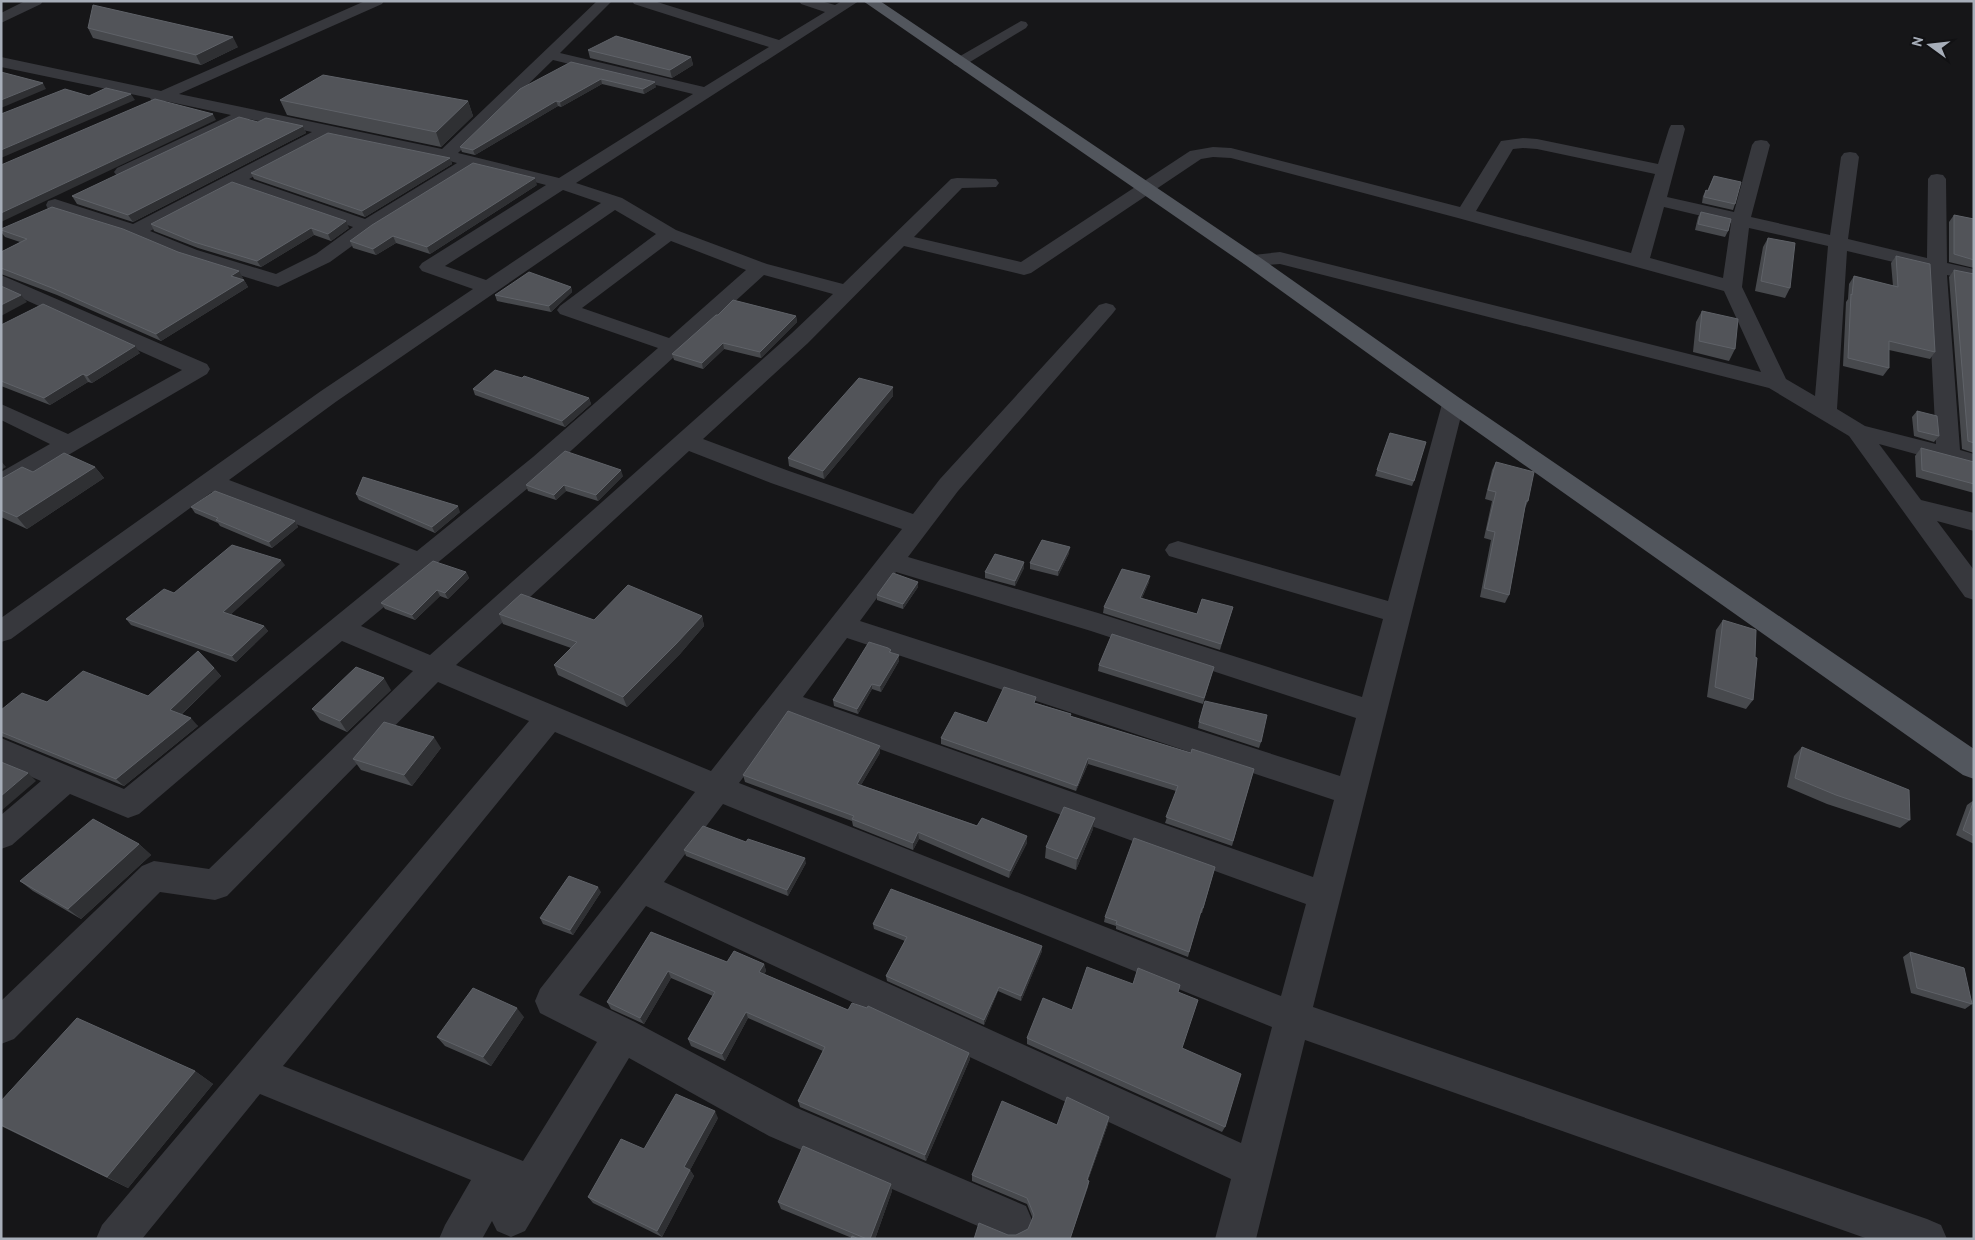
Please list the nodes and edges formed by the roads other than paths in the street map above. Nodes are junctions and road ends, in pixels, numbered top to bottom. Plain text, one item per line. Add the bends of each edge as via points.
1 (36, 1) edge
2 (377, 1) edge
3 (605, 1) edge
4 (639, 1) edge
5 (806, 1) edge
6 (852, 1) edge
7 (870, 1) edge
8 (1, 6) edge
9 (19, 10) junction
10 (835, 10) junction
11 (1, 19) edge
12 (1021, 25) dead end
13 (779, 45) junction
14 (550, 55) junction
15 (960, 62) junction
16 (6, 66) edge
17 (87, 80) junction
18 (61, 91) edge
19 (705, 92) junction
20 (162, 96) junction
21 (136, 108) edge
22 (246, 114) junction
23 (1676, 129) dead end
24 (327, 131) junction
25 (1761, 145) dead end
26 (446, 155) junction
27 (1850, 156) dead end
28 (471, 162) junction
29 (1665, 171) junction
30 (1937, 178) dead end
31 (234, 179) junction
32 (107, 180) edge
33 (560, 183) junction
34 (990, 183) dead end
35 (1144, 189) junction
36 (81, 193) edge
37 (1657, 200) junction
38 (614, 202) junction
39 (55, 205) junction
40 (37, 214) edge
41 (1465, 214) junction
42 (1741, 220) junction
43 (367, 226) junction
44 (135, 231) junction
45 (669, 234) junction
46 (900, 239) junction
47 (1838, 243) junction
48 (1251, 260) junction
49 (1639, 261) junction
50 (1937, 266) junction
51 (760, 268) junction
52 (1974, 275) edge
53 (1, 281) edge
54 (1732, 287) junction
55 (488, 288) junction
56 (847, 291) junction
57 (49, 301) junction
58 (1106, 310) dead end
59 (25, 314) edge
60 (673, 346) junction
61 (1777, 383) junction
62 (1453, 404) junction
63 (1824, 410) junction
64 (3, 413) edge
65 (1858, 431) junction
66 (686, 441) junction
67 (69, 444) junction
68 (1948, 455) junction
69 (1974, 462) edge
70 (210, 482) junction
71 (1, 483) edge
72 (1912, 506) junction
73 (1974, 522) edge
74 (918, 525) junction
75 (1178, 550) dead end
76 (890, 561) junction
77 (420, 562) junction
78 (1966, 571) edge
79 (1974, 590) edge
80 (1399, 614) junction
81 (841, 625) junction
82 (339, 628) junction
83 (1, 632) edge
84 (434, 668) junction
85 (783, 702) junction
86 (1373, 712) junction
87 (550, 717) junction
88 (1, 750) edge
89 (1974, 766) edge
90 (67, 778) junction
91 (718, 788) junction
92 (1352, 793) junction
93 (1, 835) edge
94 (642, 888) junction
95 (1325, 896) junction
96 (1293, 1018) junction
97 (1, 1026) edge
98 (622, 1034) junction
99 (253, 1073) junction
100 (1253, 1169) junction
101 (515, 1178) junction
102 (511, 1217) dead end
103 (1012, 1220) dead end
104 (116, 1239) edge
105 (459, 1239) edge
106 (1235, 1239) edge
107 (1927, 1239) edge

1 - 9 street
2 - 20 street
3 - 14 street
4 - 13 street
5 - 10 street
6 - 10 street
7 - 15 main road
8 - 9 street
9 - 11 street
10 - 13 street
12 - 15 street
13 - 19 street
14 - 19 street
14 - 26 street
15 - 35 main road
16 - 17 street
17 - 18 street
17 - 20 street
19 - 33 street
20 - 21 street
20 - 22 street
22 - 24 street
22 - 32 street
23 - 29 street
24 - 26 street
24 - 31 street
25 - 42 street
26 - 28 street
27 - 47 street
28 - 33 street
28 - 43 street
29 - 37 street
29 - 41 street via 1537,144 1507,145
30 - 50 street
31 - 43 street
31 - 44 street
33 - 38 street
33 - 55 street via 428,267
34 - 46 street via 957,183
35 - 41 street via 1196,155 1231,153
35 - 46 street via 1024,269
35 - 48 main road
36 - 39 street
37 - 42 street
37 - 49 street
38 - 45 street
38 - 55 street
39 - 40 street
39 - 44 street
41 - 49 street
42 - 47 street
42 - 54 street
43 - 44 street via 323,258 278,281 190,254
45 - 51 street
45 - 60 street via 567,310
46 - 56 street
47 - 50 street
47 - 63 street
48 - 61 street via 1280,258
48 - 62 main road
49 - 54 street
50 - 52 street
50 - 68 street
51 - 56 street
51 - 60 street
53 - 57 street
54 - 61 street
55 - 70 street
56 - 66 street
57 - 59 street
57 - 67 street via 199,369
58 - 74 street via 955,478
60 - 77 street via 542,463
61 - 63 street
62 - 80 street
62 - 89 main road
63 - 65 street
64 - 67 street
65 - 68 street
65 - 72 street
66 - 74 street
66 - 84 street
67 - 71 street
68 - 69 street
70 - 77 street
70 - 83 street
72 - 73 street
72 - 78 street
74 - 76 street
75 - 80 street
76 - 81 street
76 - 86 street via 1098,623
77 - 82 street
78 - 79 street
80 - 86 street
81 - 85 street
81 - 92 street
82 - 84 street
82 - 90 street via 128,805
84 - 87 street
84 - 97 street via 216,885 154,876
85 - 91 street
85 - 95 street
86 - 92 street
87 - 91 street
87 - 99 street
88 - 90 street
90 - 93 street
91 - 94 street
91 - 96 street
92 - 95 street
94 - 98 street via 553,1001
94 - 100 street
95 - 96 street
96 - 100 street
96 - 107 street
98 - 101 street
98 - 103 street via 783,1122
99 - 101 street
99 - 104 street
100 - 106 street
101 - 102 street
101 - 105 street

